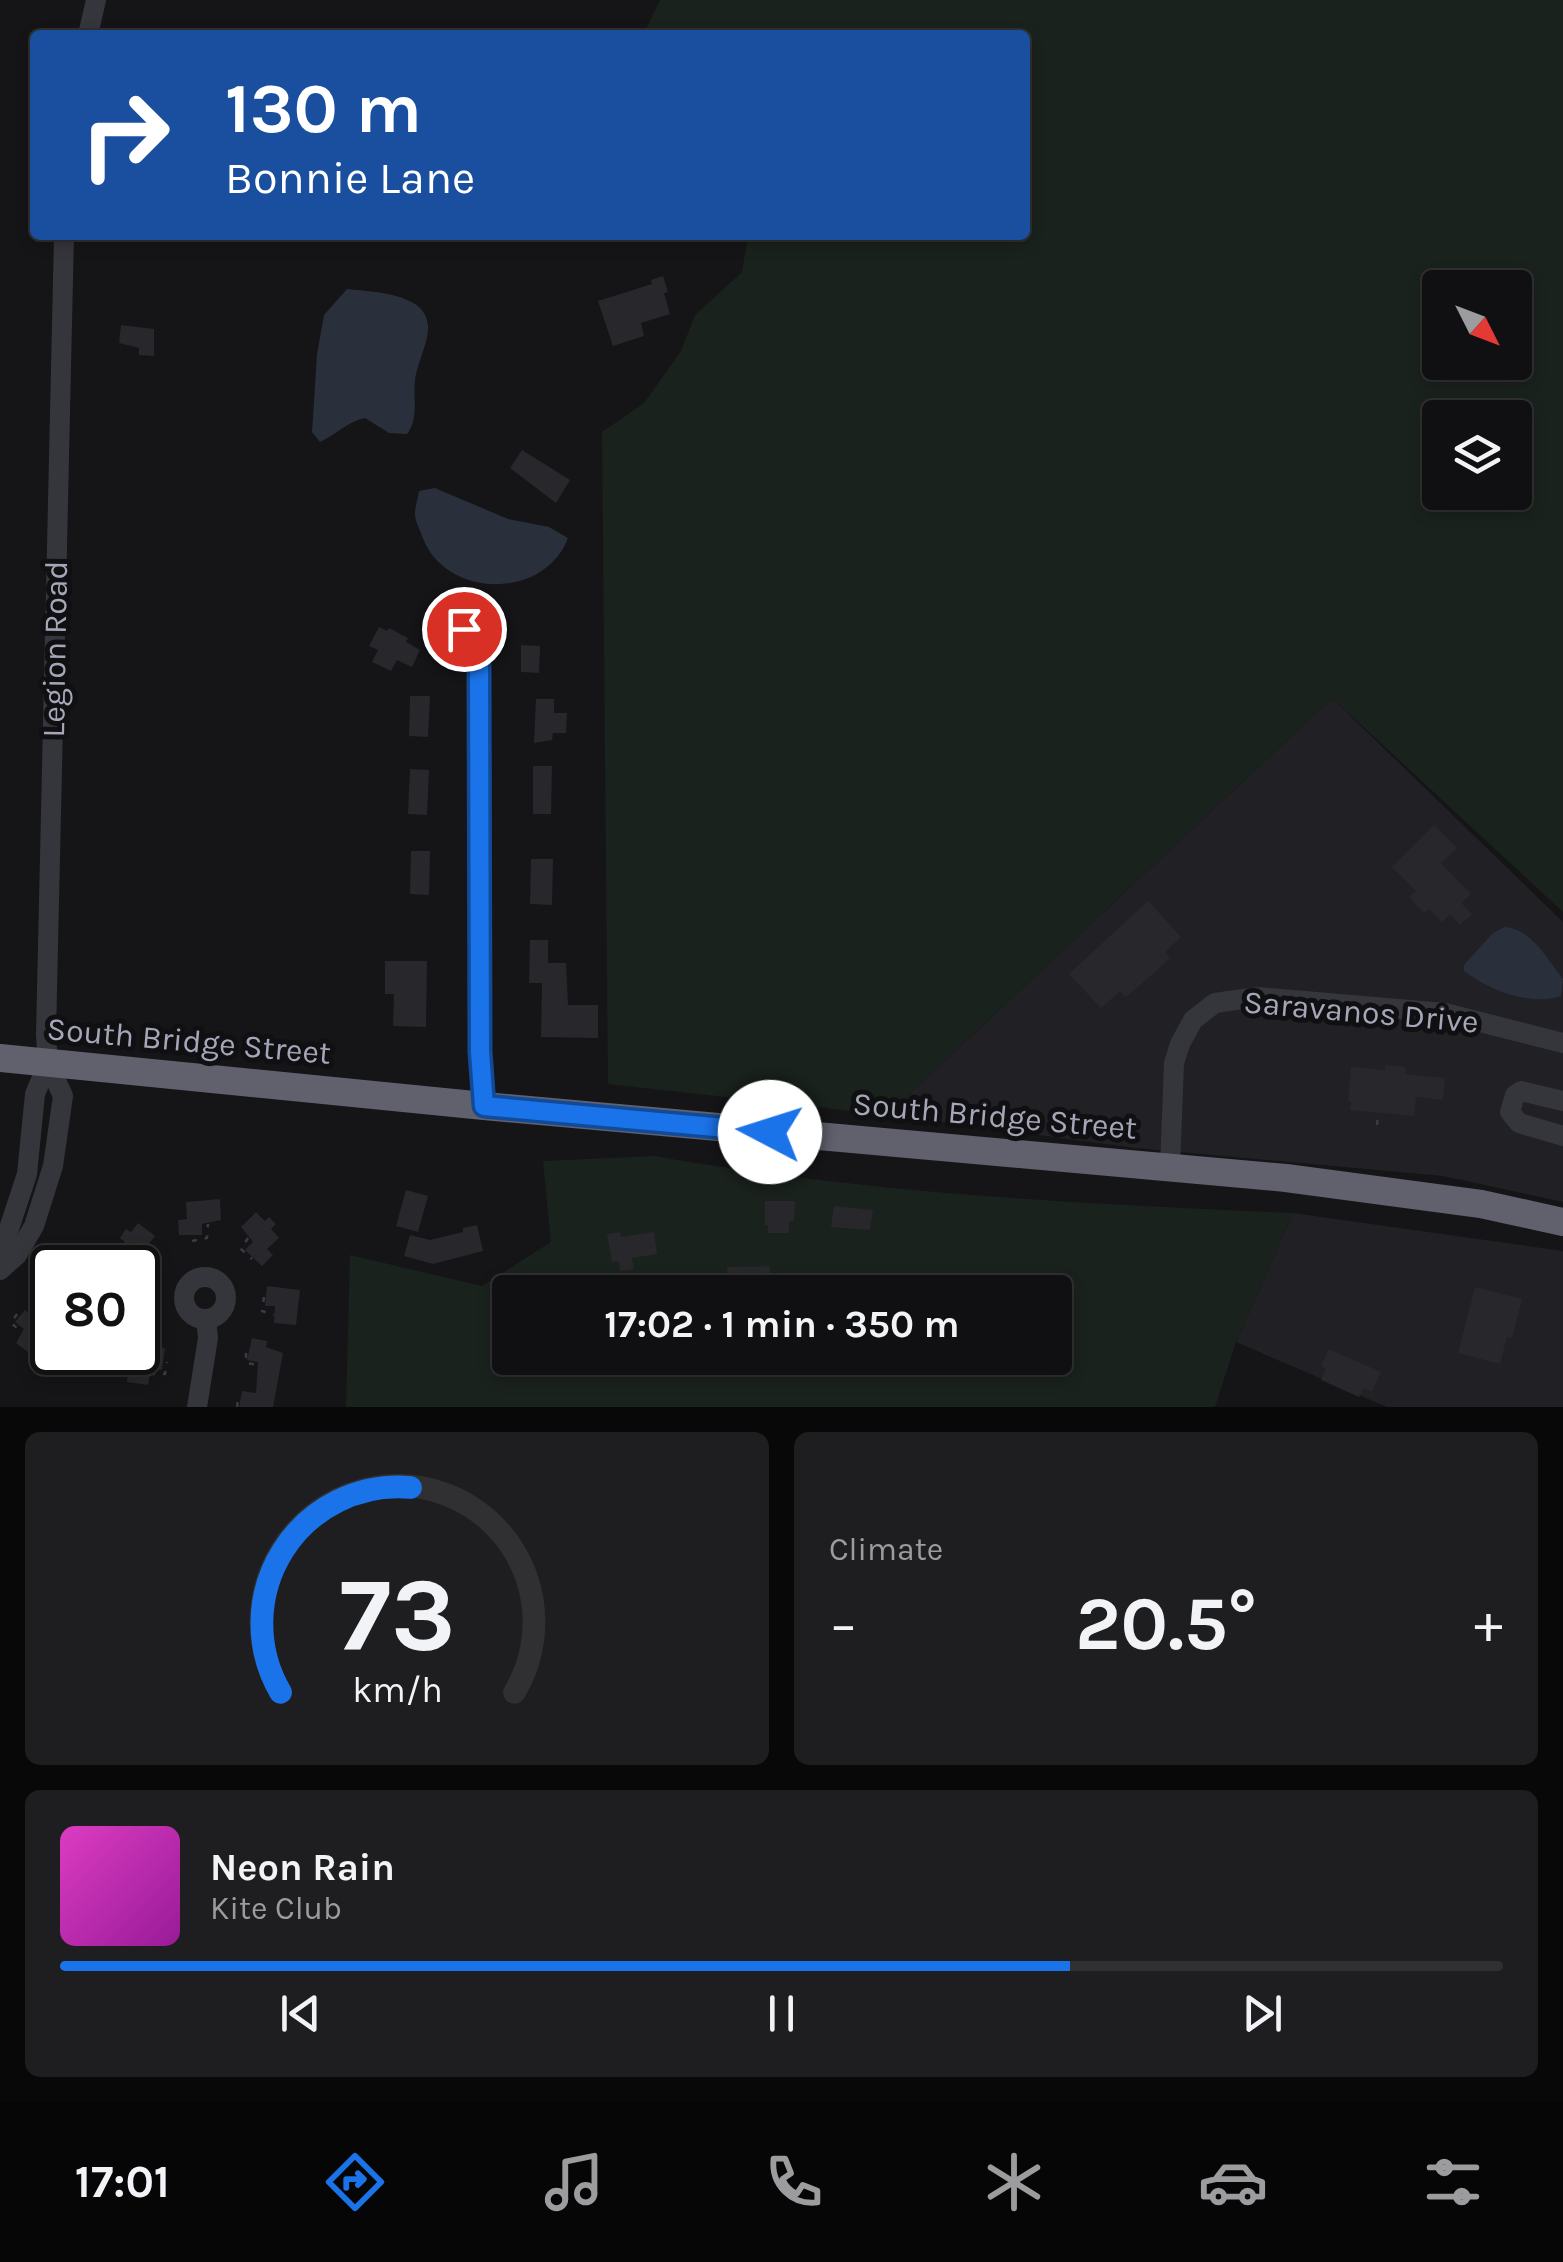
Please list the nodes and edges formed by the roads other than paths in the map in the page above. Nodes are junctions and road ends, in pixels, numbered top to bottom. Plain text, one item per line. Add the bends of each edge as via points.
1 (96, 0) edge
2 (89, 30) edge
3 (64, 240) edge
4 (464, 629) dead end
5 (1563, 1043) edge
6 (0, 1058) edge
7 (48, 1063) junction
8 (1563, 1101) edge
9 (484, 1106) junction
10 (1563, 1136) edge
11 (1170, 1166) junction
12 (1563, 1222) edge
13 (0, 1256) edge
14 (0, 1270) edge
15 (206, 1319) dead end
16 (197, 1407) edge

1 - 2 street
3 - 7 street, Legion Road
4 - 9 street via 479,666
5 - 11 street, Saravanos Drive via 1446,1013 1258,996 1215,1003 1193,1020 1174,1064
6 - 7 highway, South Bridge Street
7 - 9 highway, South Bridge Street
7 - 13 street via 34,1094 27,1174
7 - 14 street via 63,1096 53,1166 34,1226
8 - 10 street via 1521,1091 1510,1112 1519,1123
9 - 11 highway, South Bridge Street
11 - 12 highway, South Bridge Street via 1445,1198
15 - 16 street

